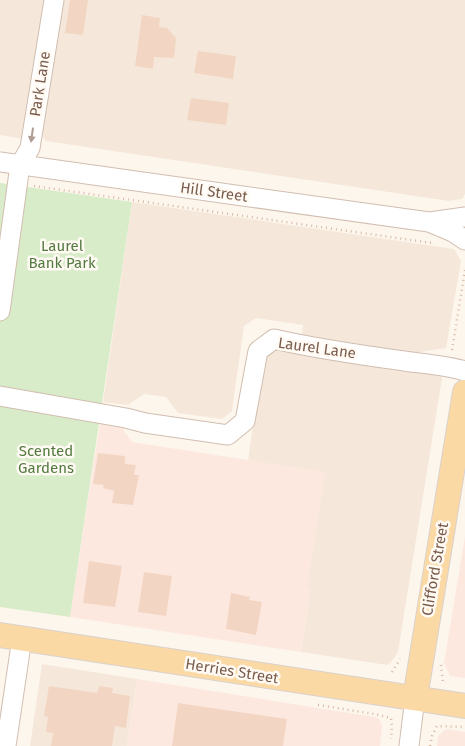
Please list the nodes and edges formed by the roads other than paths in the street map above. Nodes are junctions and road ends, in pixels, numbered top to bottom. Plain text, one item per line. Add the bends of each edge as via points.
1 (54, 0) edge
2 (0, 162) edge
3 (20, 165) junction
4 (465, 217) edge
5 (429, 222) junction
6 (465, 240) edge
7 (0, 311) edge
8 (465, 371) edge
9 (465, 392) edge
10 (0, 396) edge
11 (11, 636) edge
12 (415, 698) junction
13 (465, 706) edge
14 (6, 746) edge
15 (409, 746) edge

1 -> 3 street, Park Lane via 30,148
2 - 3 street, Hill Street
3 - 5 street, Hill Street
3 - 7 street, Park Lane
4 - 5 street
5 - 6 street
8 - 10 street, Laurel Lane via 274,339 258,351 245,420 228,435
9 - 12 main road, Clifford Street
11 - 12 main road, Herries Street
11 - 14 street
12 - 13 main road, Herries Street
12 - 15 street, Clifford Street

